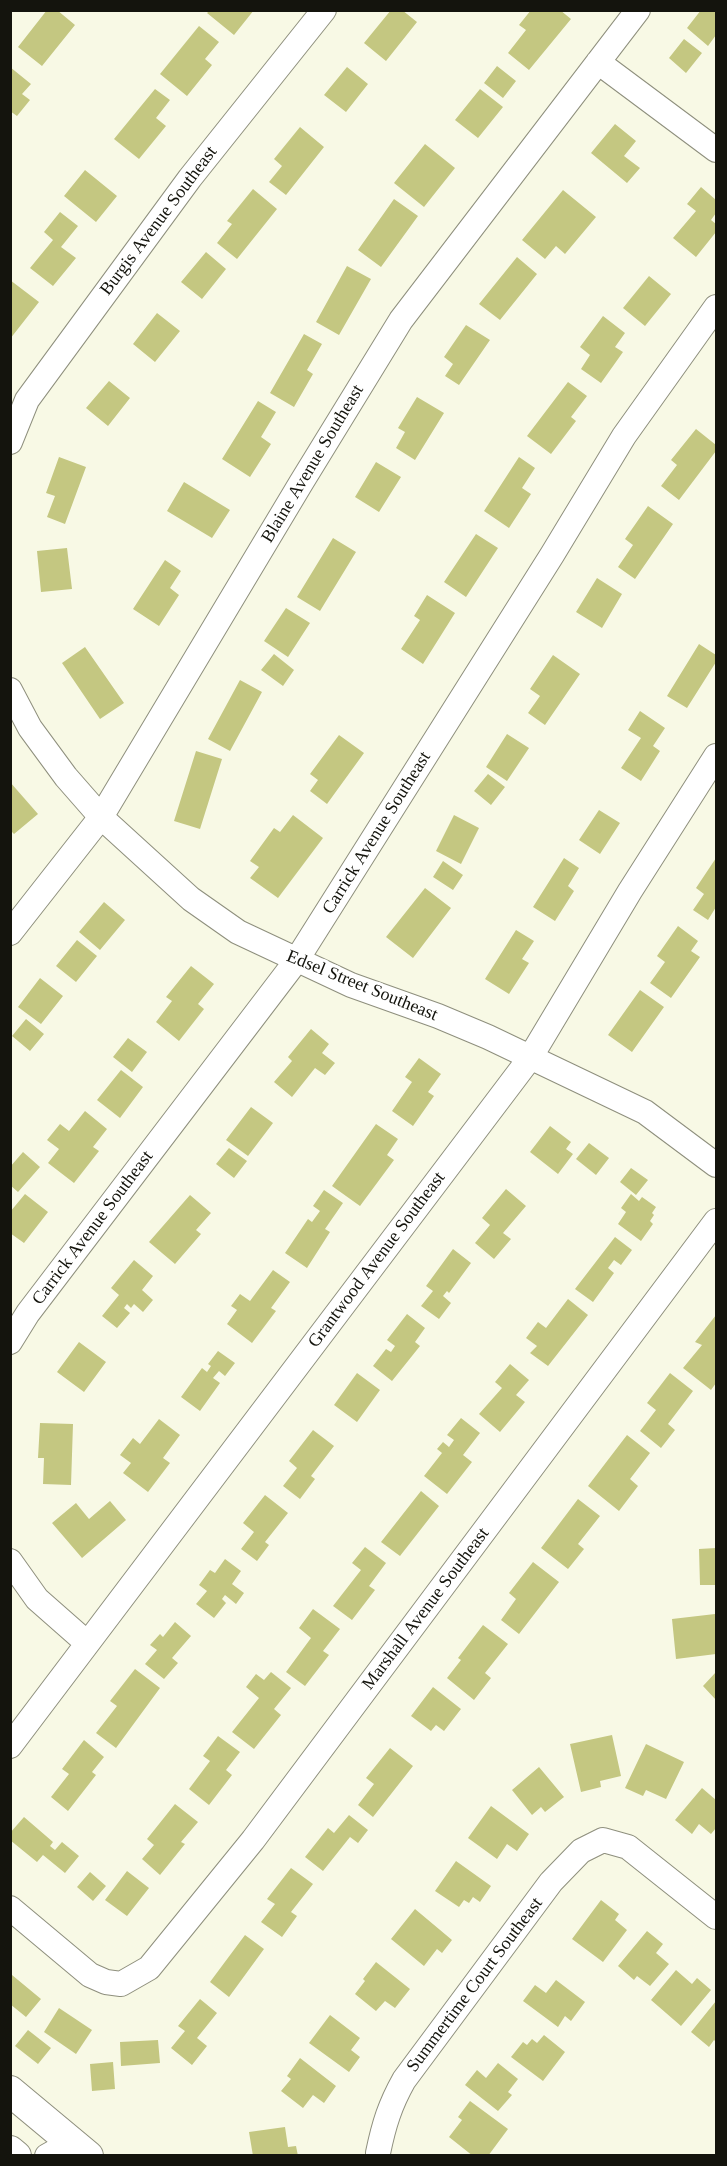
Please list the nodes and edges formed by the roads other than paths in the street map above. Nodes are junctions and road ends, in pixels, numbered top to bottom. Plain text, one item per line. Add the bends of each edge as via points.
1 (324, 10) edge
2 (638, 10) edge
3 (598, 62) junction
4 (717, 150) edge
5 (717, 307) edge
6 (10, 442) edge
7 (10, 690) edge
8 (717, 756) edge
9 (101, 817) junction
10 (10, 933) edge
11 (296, 961) junction
12 (530, 1058) junction
13 (717, 1164) edge
14 (717, 1221) edge
15 (10, 1342) edge
16 (10, 1561) edge
17 (87, 1644) junction
18 (10, 1746) edge
19 (10, 1908) edge
20 (717, 1917) edge
21 (10, 2091) edge
22 (10, 2151) edge
23 (69, 2152) edge
24 (378, 2152) dead end
25 (16, 2156) edge

1 - 6 street, Burgis Avenue Southeast via 190,178 27,400
2 - 3 street, Blaine Avenue Southeast
3 - 4 street
3 - 9 street, Blaine Avenue Southeast via 401,320
5 - 11 street, Carrick Avenue Southeast via 624,436
7 - 9 street, Edsel Street Southeast via 30,728
8 - 12 street, Grantwood Avenue Southeast
9 - 10 street, Blaine Avenue Southeast
9 - 11 street, Edsel Street Southeast via 191,898 238,932
11 - 12 street, Edsel Street Southeast via 438,1016
11 - 15 street, Carrick Avenue Southeast via 28,1313
12 - 13 street, Edsel Street Southeast via 645,1112
12 - 17 street, Grantwood Avenue Southeast
14 - 19 street, Marshall Avenue Southeast via 253,1840 149,1968 121,1984 90,1976
16 - 17 street via 37,1599
17 - 18 street, Grantwood Avenue Southeast
20 - 24 street, Summertime Court Southeast via 628,1847 603,1839 581,1851 551,1882 404,2080 385,2119
21 - 23 main road
22 - 25 main road

